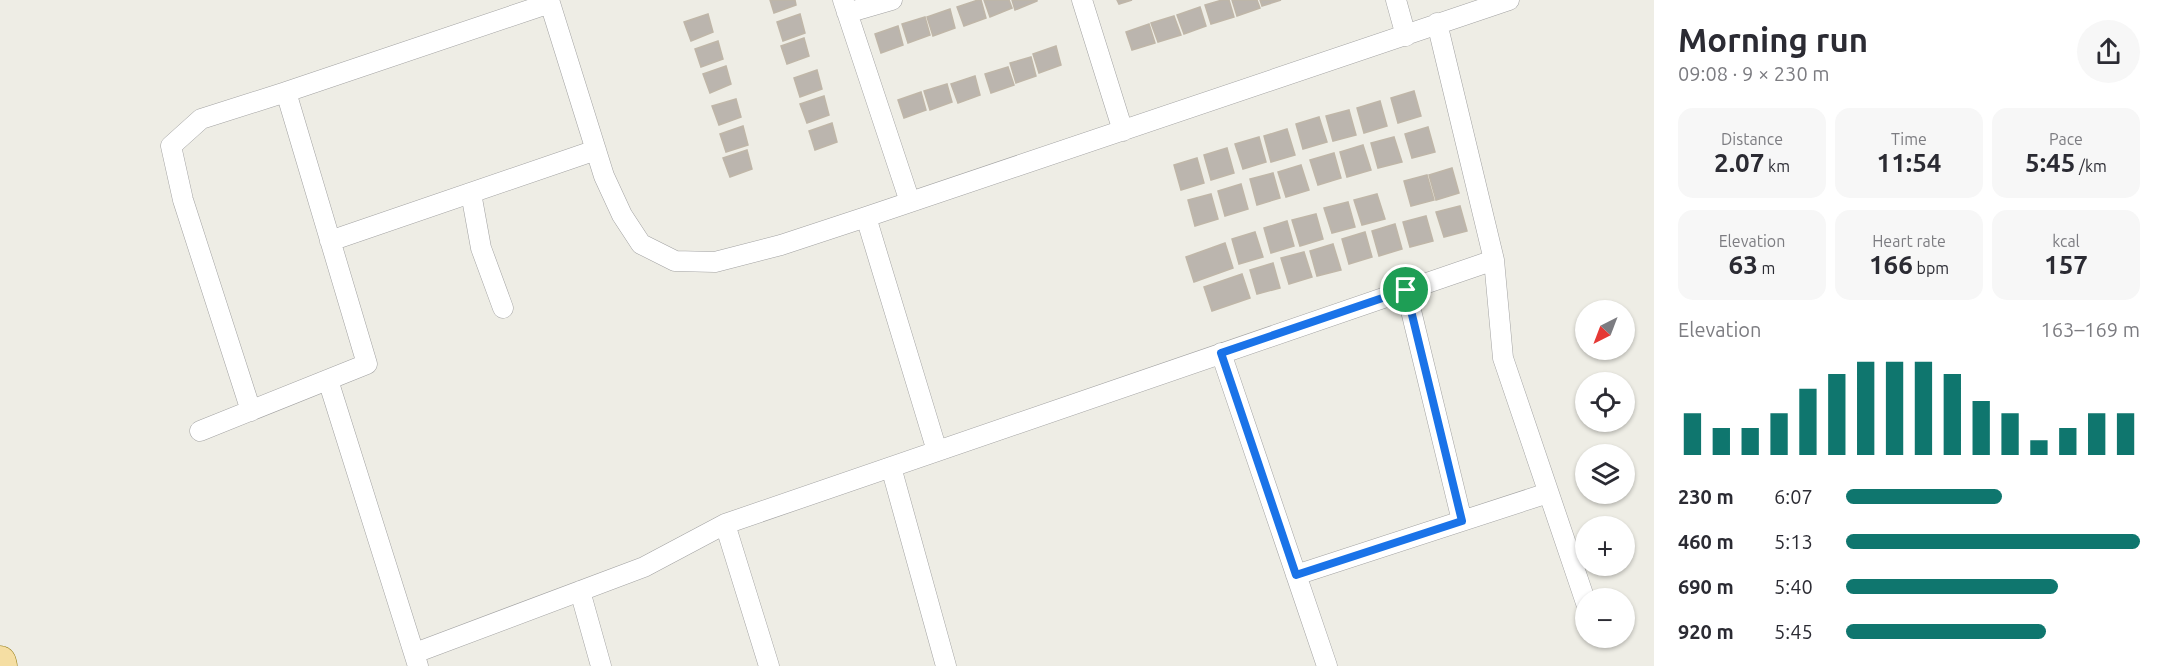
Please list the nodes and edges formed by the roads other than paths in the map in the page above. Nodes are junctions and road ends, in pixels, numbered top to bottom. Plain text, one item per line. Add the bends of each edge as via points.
1 (892, 0) edge
2 (1082, 0) edge
3 (1396, 0) edge
4 (1509, 0) edge
5 (550, 1) edge
6 (845, 6) edge
7 (1437, 23) junction
8 (1406, 36) junction
9 (286, 92) junction
10 (1123, 131) junction
11 (596, 150) junction
12 (471, 193) junction
13 (910, 202) junction
14 (866, 217) junction
15 (330, 241) junction
16 (1494, 260) junction
17 (1406, 290) junction
18 (503, 308) dead end
19 (1221, 353) junction
20 (328, 380) junction
21 (251, 411) junction
22 (200, 431) dead end
23 (937, 451) junction
24 (891, 467) junction
25 (1548, 493) junction
26 (1462, 521) junction
27 (725, 524) junction
28 (1296, 575) junction
29 (1581, 588) edge
30 (580, 591) junction
31 (417, 660) edge
32 (601, 666) edge
33 (769, 666) edge
34 (946, 666) edge
35 (1327, 666) edge

1 - 6 street
2 - 10 street
3 - 8 street
4 - 7 street
5 - 9 street
5 - 11 street
6 - 13 street
7 - 8 street
7 - 16 street
8 - 10 street
9 - 15 street
9 - 21 street via 201,120 171,146 183,200
10 - 13 street
11 - 12 street
11 - 14 street via 622,215 641,244 675,261 715,262
12 - 15 street
12 - 18 street via 481,248
13 - 14 street
14 - 23 street
15 - 20 street via 367,364
16 - 17 street
16 - 25 street via 1503,358
17 - 19 street
17 - 26 street
19 - 23 street
19 - 28 street
20 - 21 street
20 - 31 street
21 - 22 street
23 - 24 street
24 - 27 street
24 - 34 street
25 - 26 street
25 - 29 street
26 - 28 street
27 - 30 street via 644,567
27 - 33 street
28 - 35 street
30 - 31 street
30 - 32 street

